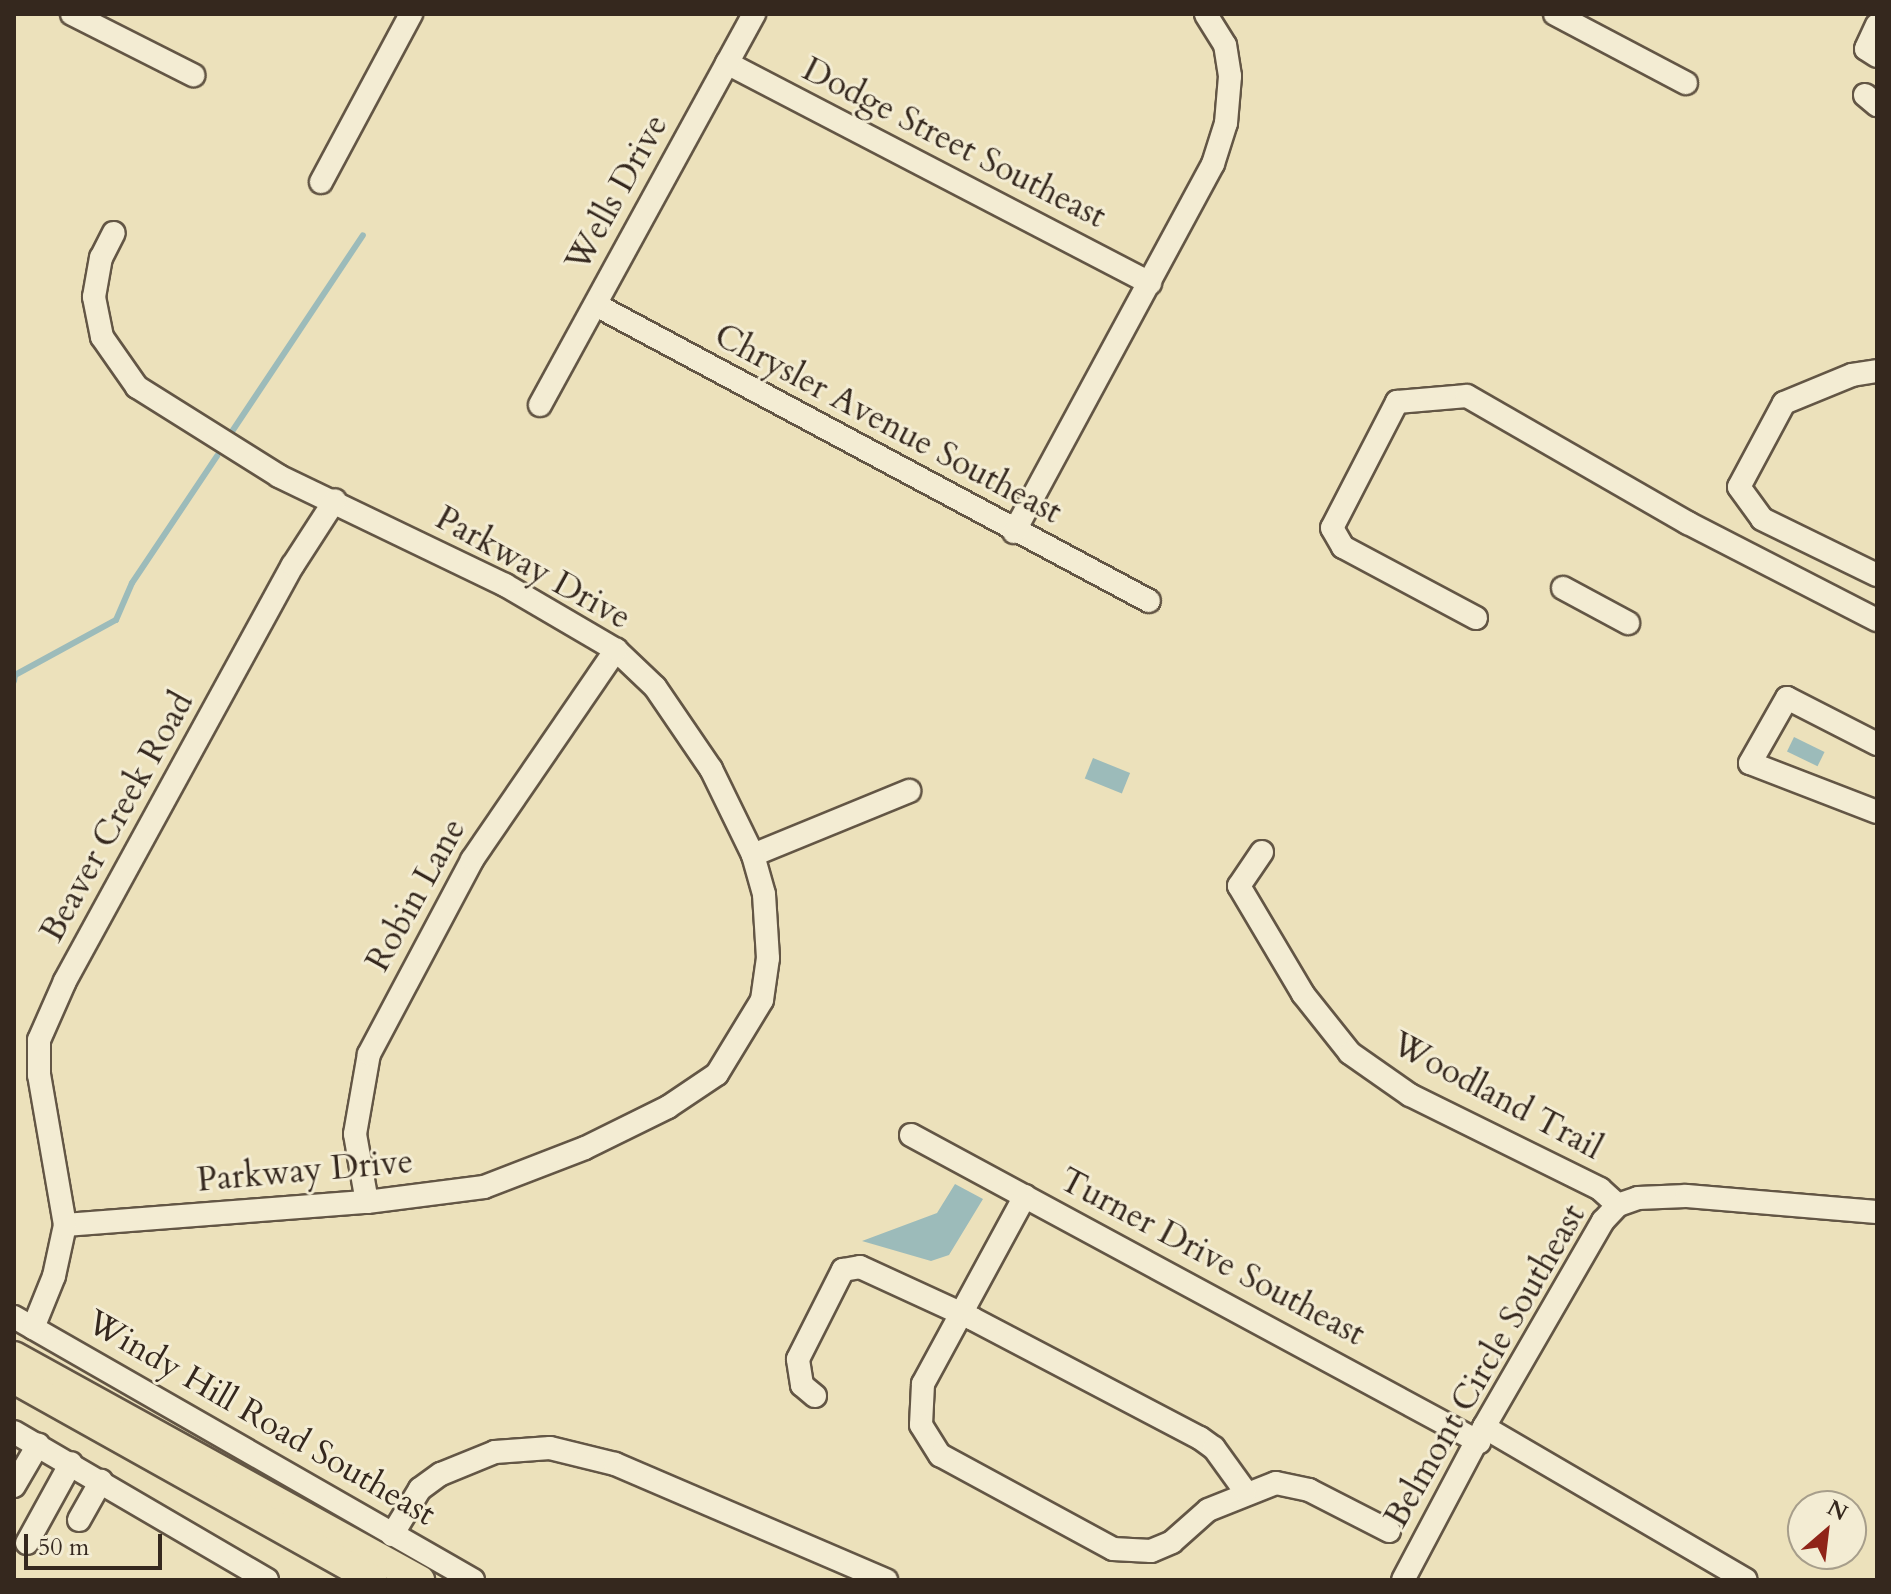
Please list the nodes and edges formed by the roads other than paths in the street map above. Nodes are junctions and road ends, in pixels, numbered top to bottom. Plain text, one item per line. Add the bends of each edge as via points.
1 (72, 14) edge
2 (411, 14) edge
3 (754, 14) edge
4 (1206, 14) edge
5 (1555, 14) edge
6 (98, 21) edge
7 (1877, 25) edge
8 (1877, 56) edge
9 (727, 63) junction
10 (193, 75) dead end
11 (1686, 83) dead end
12 (321, 182) dead end
13 (114, 233) dead end
14 (1150, 283) junction
15 (596, 305) junction
16 (1877, 371) edge
17 (540, 405) dead end
18 (335, 500) junction
19 (1014, 532) junction
20 (1877, 575) edge
21 (1563, 588) dead end
22 (1149, 601) dead end
23 (1476, 618) dead end
24 (1877, 620) edge
25 (1628, 623) dead end
26 (616, 650) junction
27 (1877, 744) edge
28 (909, 791) dead end
29 (1877, 812) edge
30 (1262, 852) dead end
31 (753, 855) junction
32 (911, 1135) dead end
33 (1025, 1196) junction
34 (367, 1202) junction
35 (1618, 1205) junction
36 (1877, 1212) edge
37 (65, 1225) junction
38 (959, 1313) junction
39 (23, 1322) edge
40 (14, 1356) edge
41 (14, 1379) edge
42 (815, 1396) dead end
43 (14, 1432) edge
44 (1481, 1434) junction
45 (38, 1445) junction
46 (71, 1463) junction
47 (101, 1481) junction
48 (14, 1486) edge
49 (1245, 1491) junction
50 (79, 1520) dead end
51 (1389, 1531) dead end
52 (392, 1535) junction
53 (27, 1543) dead end
54 (267, 1580) edge
55 (373, 1580) edge
56 (420, 1580) edge
57 (473, 1580) edge
58 (886, 1580) edge
59 (1403, 1580) edge
60 (1746, 1580) edge

1 - 6 street
2 - 12 street
3 - 9 street, Wells Drive
4 - 14 street via 1225,45 1229,95 1213,164
5 - 11 street
6 - 10 street
7 - 8 street via 1866,49
9 - 14 street, Dodge Street Southeast
9 - 15 street, Wells Drive
13 - 18 street, Parkway Drive via 101,258 94,297 102,337 137,387 279,476
14 - 19 street
15 - 17 street, Wells Drive
15 - 19 street, Chrysler Avenue Southeast
16 - 20 street via 1852,375 1784,403 1739,487 1762,519
18 - 26 street, Parkway Drive via 505,585
18 - 37 street, Beaver Creek Road via 293,565 65,981 39,1040 39,1075
19 - 22 street, Chrysler Avenue Southeast
21 - 25 street
23 - 24 street via 1343,547 1332,528 1397,402 1467,396 1688,523
26 - 31 street, Parkway Drive via 684,726
26 - 34 street, Robin Lane via 472,860 369,1054 355,1134
27 - 29 street via 1787,698 1750,763
28 - 31 street
30 - 35 street, Woodland Trail via 1239,886 1303,994 1350,1053 1410,1095 1600,1189
31 - 34 street, Parkway Drive via 768,934 762,1000 717,1074 668,1107 585,1148 484,1187
32 - 33 street, Turner Drive Southeast
33 - 38 street
33 - 44 street, Turner Drive Southeast
34 - 37 street, Parkway Drive
35 - 36 street, Belmont Circle Southeast via 1638,1198 1686,1196
35 - 44 street, Belmont Circle Southeast via 1603,1221
37 - 39 street, Beaver Creek Road via 54,1276
38 - 42 street via 860,1267 843,1270 798,1359 802,1385
38 - 49 street via 1200,1438 1214,1448
38 - 49 street via 919,1400 926,1439 940,1455 1113,1549 1133,1552 1172,1542 1208,1510
39 - 52 street, Windy Hill Road Southeast
40 - 56 main road, Windy Hill Road Southeast
41 - 55 main road
43 - 45 street
44 - 59 street, Belmont Circle Southeast
44 - 60 street, Turner Drive Southeast
45 - 46 street
45 - 48 street
46 - 47 street
46 - 53 street
47 - 50 street
47 - 54 street
49 - 51 street via 1291,1484
52 - 57 street, Windy Hill Road Southeast
52 - 58 street via 420,1489 441,1474 495,1452 550,1448 615,1464

